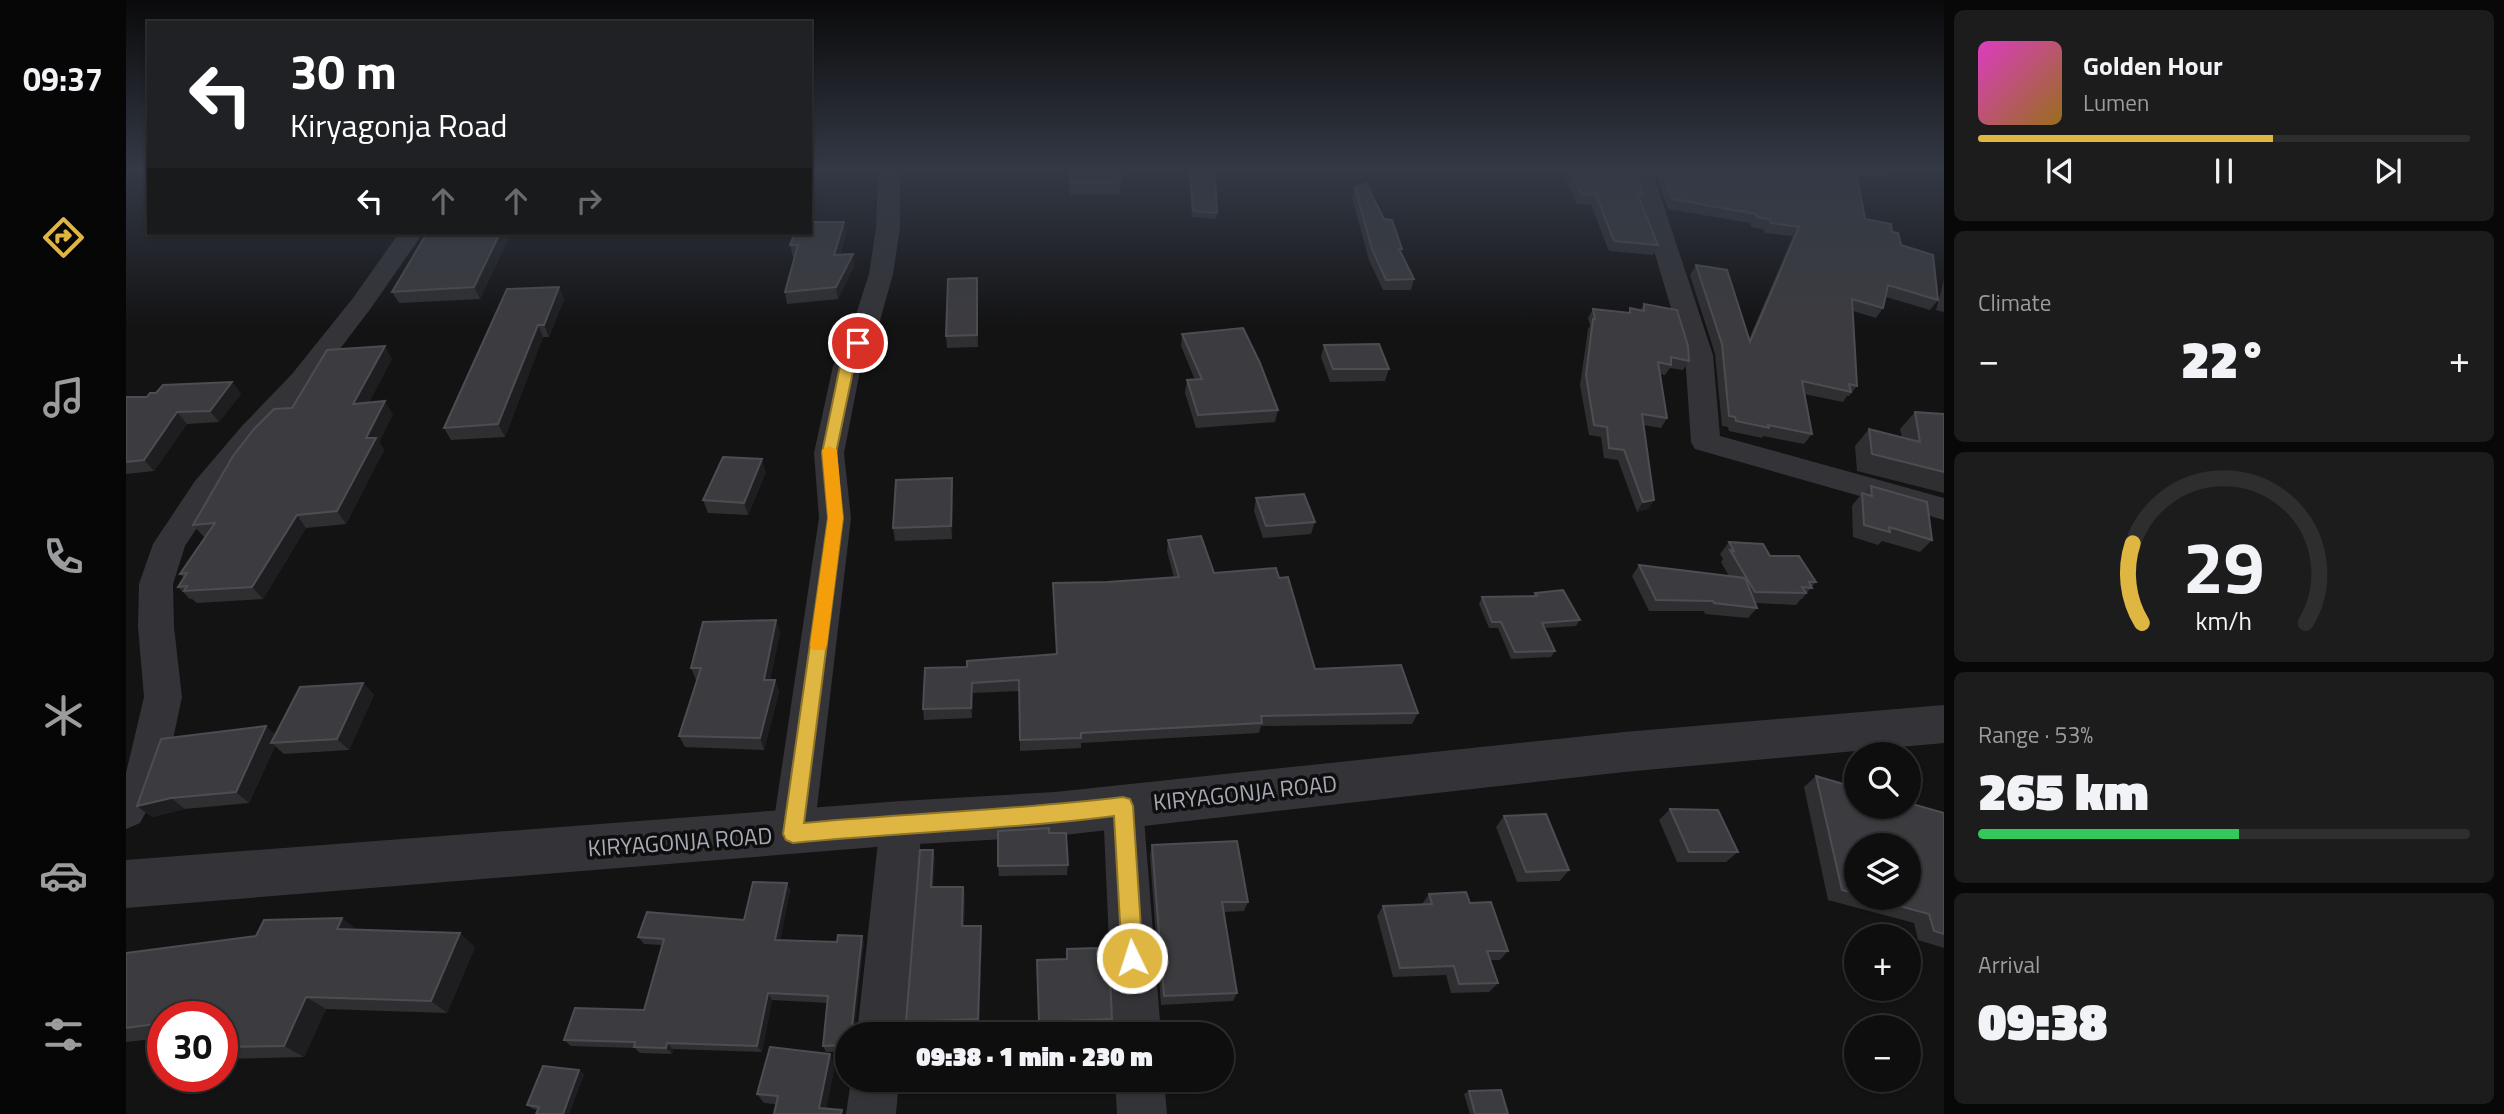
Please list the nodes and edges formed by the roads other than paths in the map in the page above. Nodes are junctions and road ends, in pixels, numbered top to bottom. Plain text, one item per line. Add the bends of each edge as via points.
1 (888, 222) edge
2 (1657, 222) edge
3 (410, 235) edge
4 (1944, 509) edge
5 (1944, 724) edge
6 (1123, 806) junction
7 (126, 810) edge
8 (901, 823) junction
9 (793, 834) junction
10 (126, 884) edge
11 (881, 1022) edge
12 (1136, 1022) edge
13 (874, 1092) edge
14 (1141, 1092) edge
15 (871, 1114) edge
16 (1142, 1114) edge

1 - 9 street via 881,274 847,366 829,453 835,518
2 - 4 street via 1699,355 1706,442
3 - 7 street via 302,380 206,489 169,544 156,584 163,697 145,777
5 - 6 street, KIRYAGONJA ROAD via 1679,746
6 - 8 street, KIRYAGONJA ROAD
6 - 12 street
8 - 9 street, KIRYAGONJA ROAD
8 - 11 street
9 - 10 street, KIRYAGONJA ROAD
13 - 15 street
14 - 16 street

